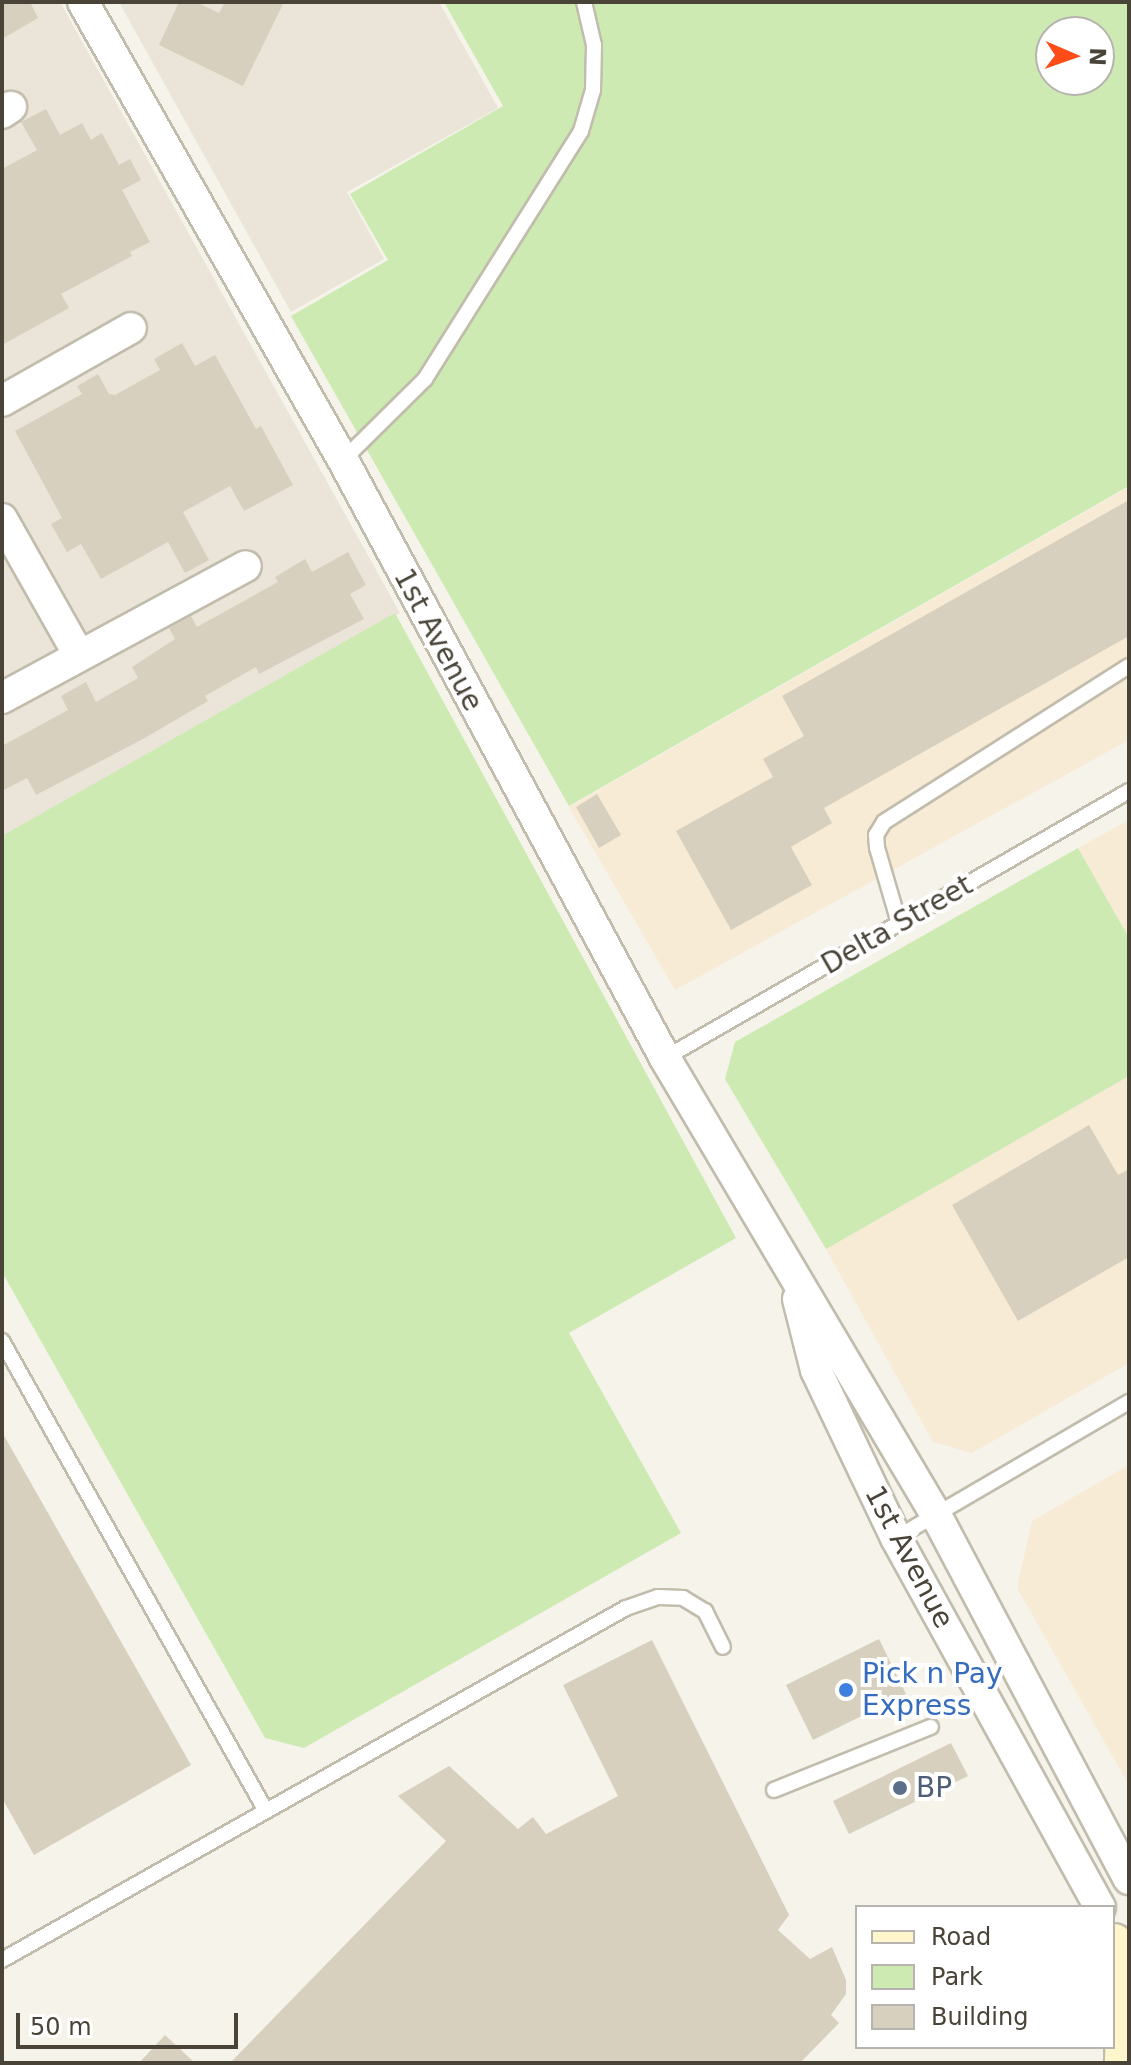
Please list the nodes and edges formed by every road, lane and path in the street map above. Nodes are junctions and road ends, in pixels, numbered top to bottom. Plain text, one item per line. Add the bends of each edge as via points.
1 (83, 2) edge
2 (584, 2) edge
3 (131, 328) dead end
4 (2, 401) edge
5 (343, 460) junction
6 (2, 519) edge
7 (246, 566) dead end
8 (79, 655) junction
9 (1129, 666) edge
10 (2, 698) edge
11 (1129, 791) edge
12 (899, 923) junction
13 (665, 1058) junction
14 (793, 1278) junction
15 (2, 1341) edge
16 (1129, 1402) edge
17 (936, 1515) junction
18 (896, 1538) junction
19 (723, 1647) dead end
20 (931, 1727) dead end
21 (774, 1790) dead end
22 (266, 1811) junction
23 (1129, 1879) edge
24 (1099, 1905) edge
25 (1115, 1932) edge
26 (1129, 1954) edge
27 (1115, 1957) edge
28 (2, 1960) edge
29 (1126, 2063) edge

1 - 5 street, 1st Avenue
2 - 5 lane via 594,45 593,90 581,131 425,379
3 - 4 street
5 - 13 street, 1st Avenue
6 - 8 street
7 - 8 street
8 - 10 street
9 - 12 lane via 884,822 876,835 877,848
11 - 12 lane, Delta Street
12 - 13 lane, Delta Street
13 - 14 street, 1st Avenue
14 - 17 street, 1st Avenue
14 - 18 street, 1st Avenue via 816,1370
15 - 22 lane
16 - 17 lane
17 - 18 lane
17 - 23 street, 1st Avenue
18 - 24 street, 1st Avenue
19 - 22 lane via 705,1611 683,1598 658,1597 626,1608
20 - 21 lane
22 - 28 lane
25 - 26 street
27 - 29 main road via 1127,2031

